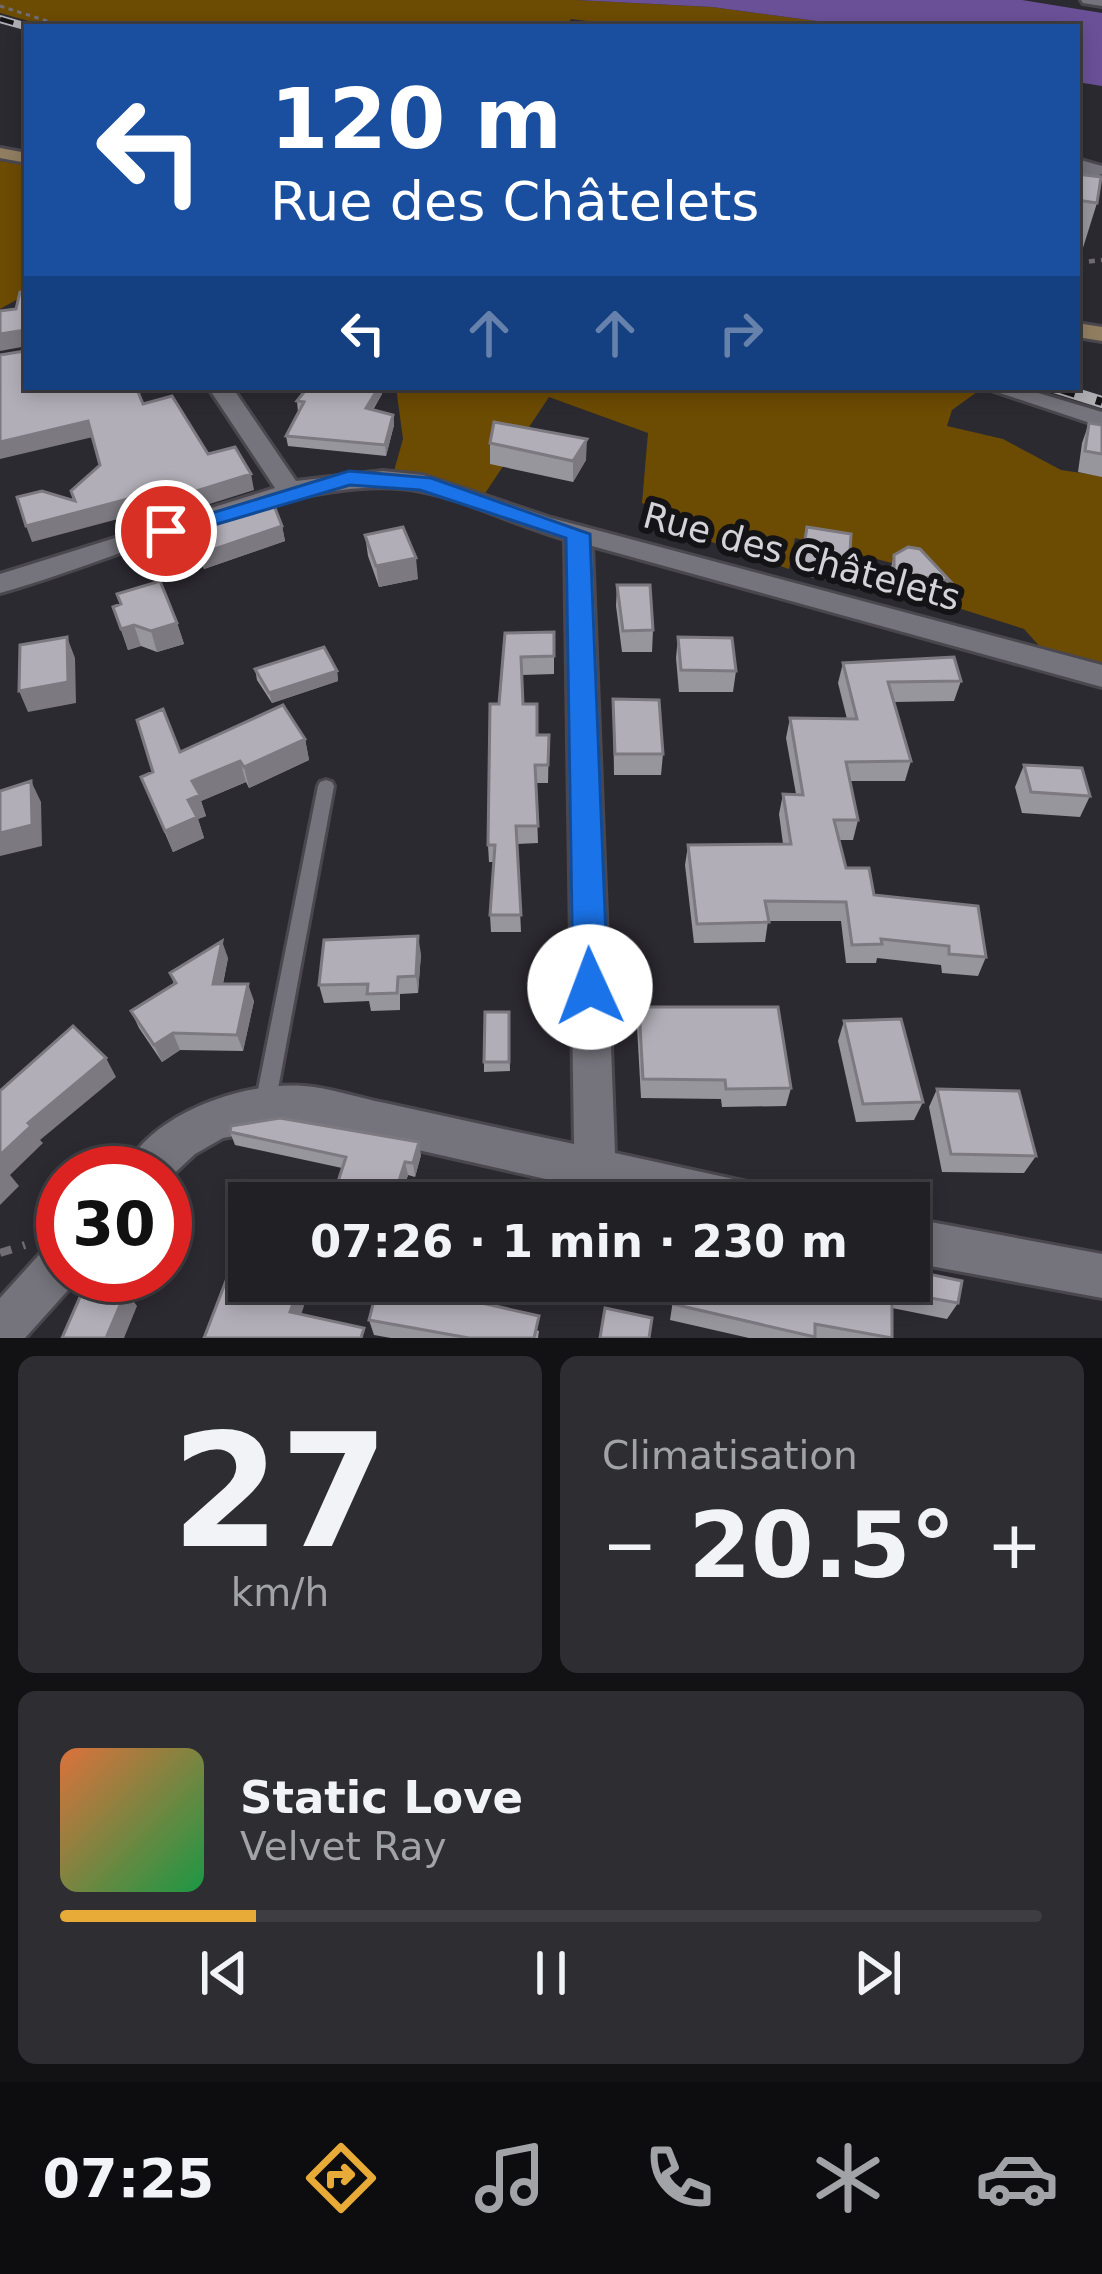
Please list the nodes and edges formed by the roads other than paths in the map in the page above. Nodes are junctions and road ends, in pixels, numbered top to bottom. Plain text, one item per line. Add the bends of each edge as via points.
1 (1088, 0) edge
2 (1102, 2) edge
3 (1080, 165) edge
4 (1080, 177) edge
5 (222, 390) edge
6 (1004, 390) edge
7 (1102, 420) edge
8 (290, 492) junction
9 (578, 534) junction
10 (0, 584) edge
11 (1102, 676) edge
12 (326, 786) dead end
13 (264, 1108) junction
14 (169, 1146) edge
15 (596, 1168) junction
16 (656, 1182) edge
17 (930, 1244) edge
18 (1102, 1276) edge
19 (36, 1295) edge
20 (1, 1338) edge

1 - 2 street
3 - 4 street via 1096,170
5 - 8 street
6 - 7 street
8 - 9 street, Rue des Châtelets via 349,478 423,483
8 - 10 street, Rue des Châtelets
9 - 11 street, Rue des Châtelets
9 - 15 street
12 - 13 lane
13 - 14 street via 232,1111
13 - 15 street via 303,1105
15 - 16 street
17 - 18 street
19 - 20 street

